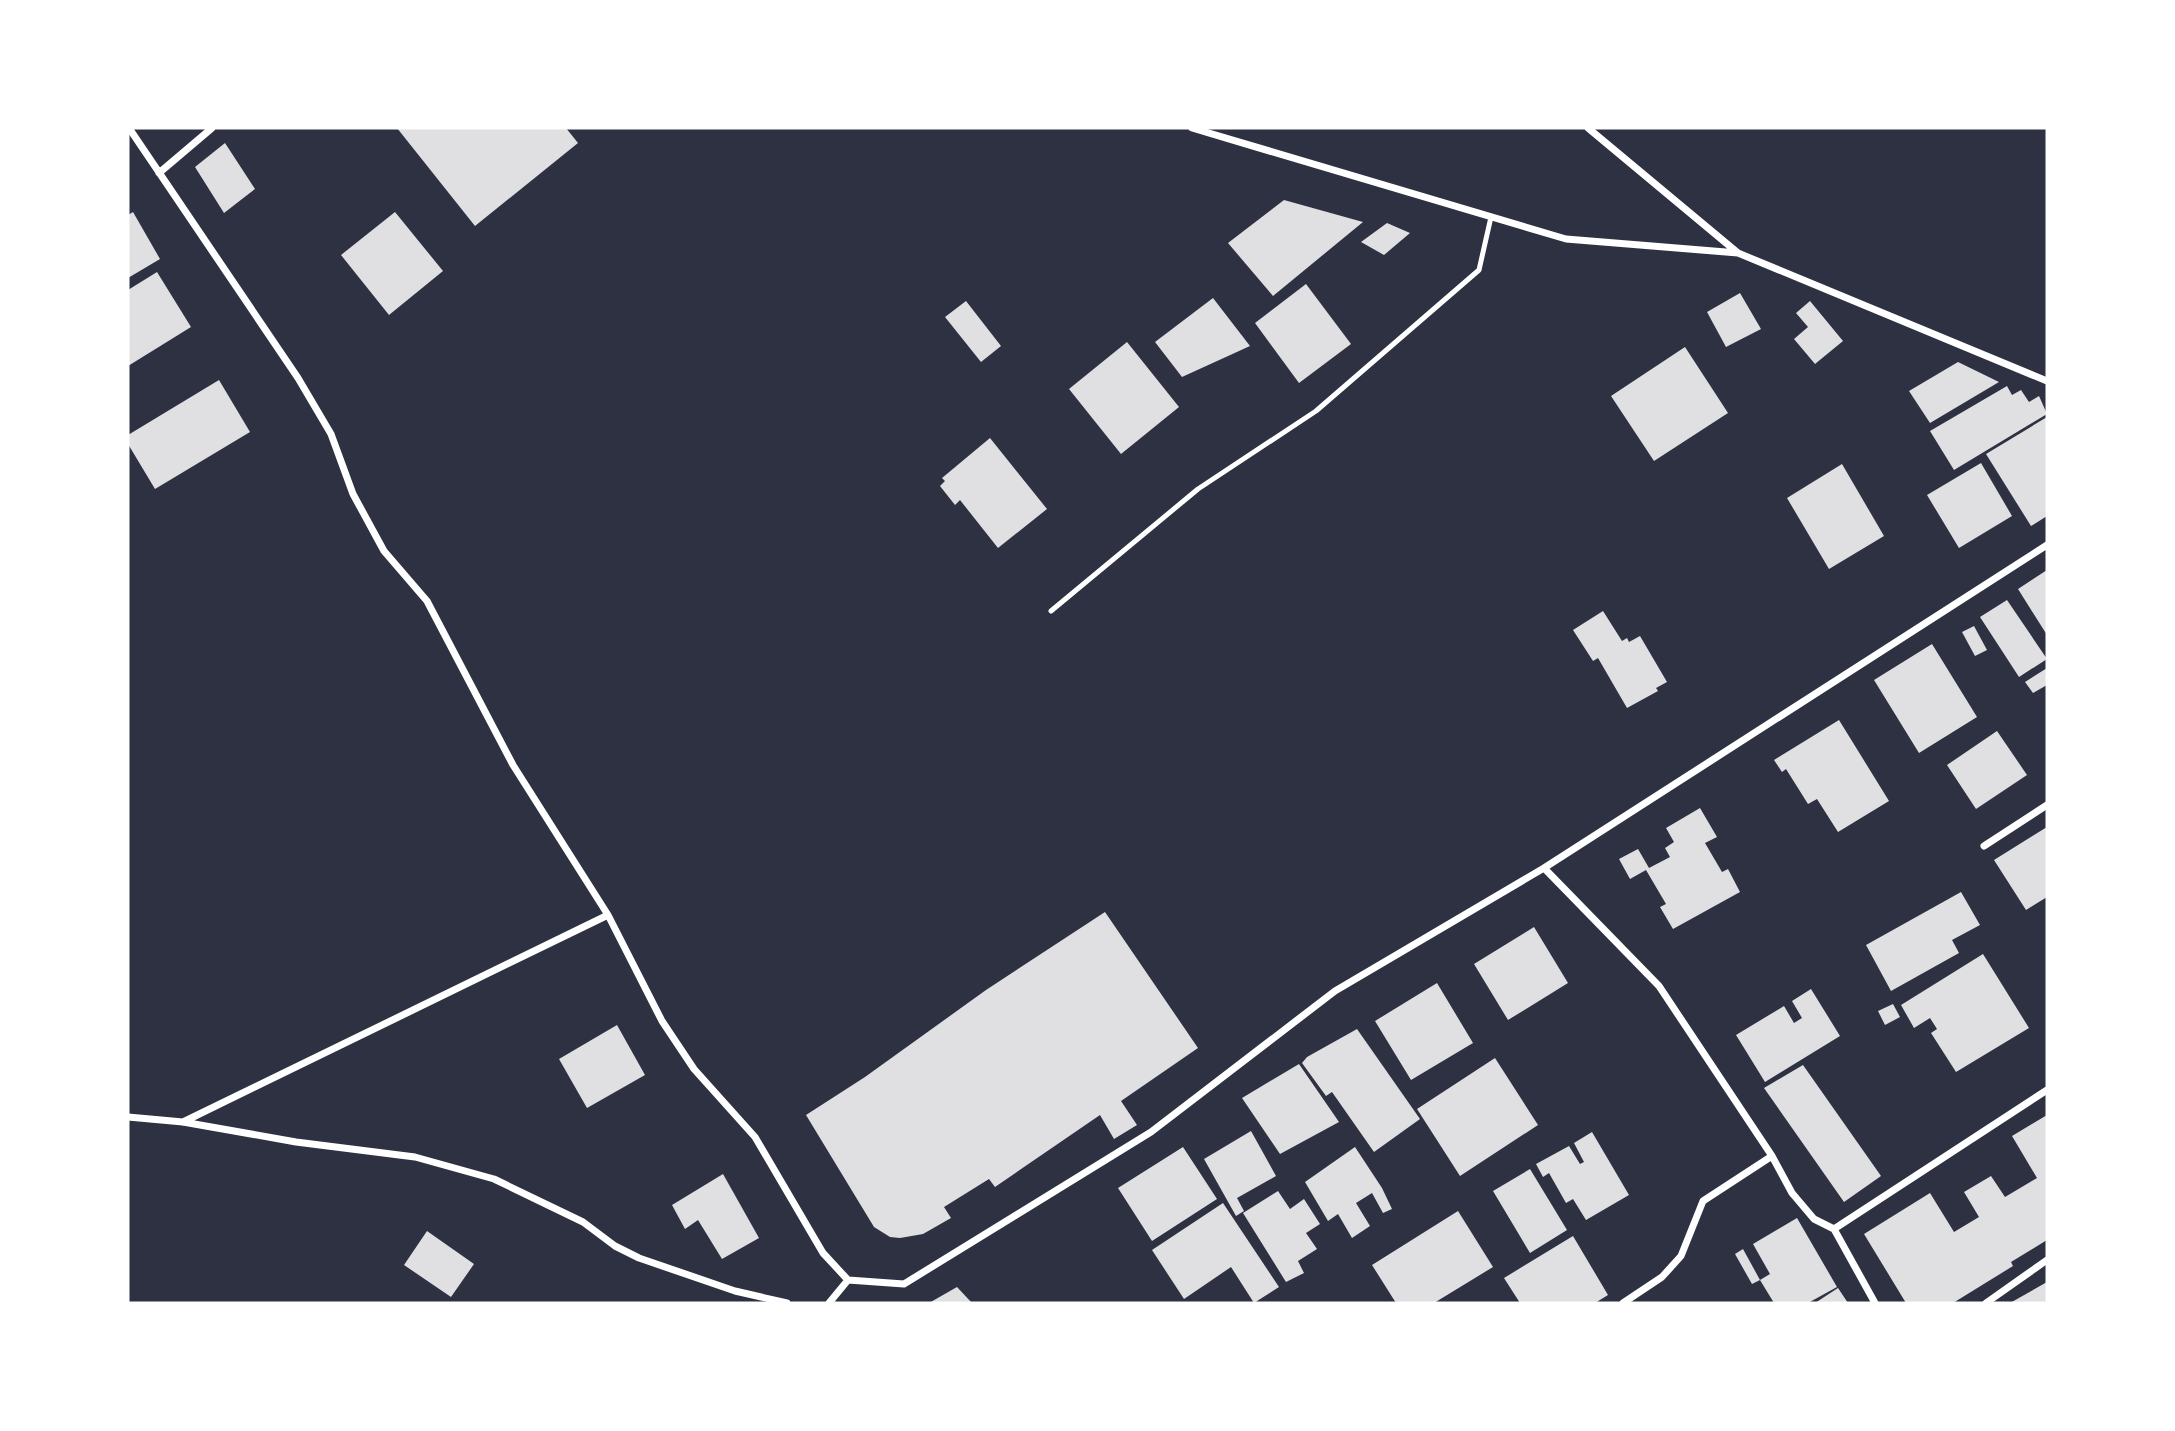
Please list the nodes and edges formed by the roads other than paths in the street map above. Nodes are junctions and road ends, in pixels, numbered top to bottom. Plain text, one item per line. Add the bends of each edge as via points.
1 (129, 128) edge
2 (212, 128) edge
3 (1192, 128) edge
4 (1588, 128) edge
5 (159, 173) junction
6 (1491, 217) junction
7 (1738, 253) junction
8 (2047, 382) edge
9 (2047, 545) edge
10 (1051, 611) dead end
11 (2047, 805) edge
12 (1984, 846) dead end
13 (1544, 868) junction
14 (608, 915) junction
15 (2047, 1090) edge
16 (128, 1117) edge
17 (183, 1122) junction
18 (1772, 1156) junction
19 (1834, 1229) junction
20 (2047, 1260) edge
21 (848, 1280) junction
22 (787, 1303) edge
23 (829, 1303) edge
24 (1623, 1303) edge
25 (1875, 1303) edge
26 (1986, 1303) edge

1 - 5 street
2 - 5 street
3 - 6 street
4 - 7 street
5 - 14 street via 298,378 331,434 353,494 384,551 427,601 513,765
6 - 7 street via 1566,239
6 - 10 lane via 1479,270 1316,411 1198,489
7 - 8 street
9 - 13 street
11 - 12 street
13 - 18 street via 1658,986
13 - 21 street via 1335,991 1151,1132 904,1284
14 - 17 street
14 - 21 street via 663,1021 694,1069 755,1137 823,1253
15 - 19 street
16 - 17 street
17 - 22 street via 415,1157 494,1179 583,1222 639,1258 735,1291
18 - 19 street via 1792,1193 1814,1219
18 - 24 street via 1703,1201 1681,1256 1662,1278
19 - 25 street
20 - 26 street
21 - 23 street

